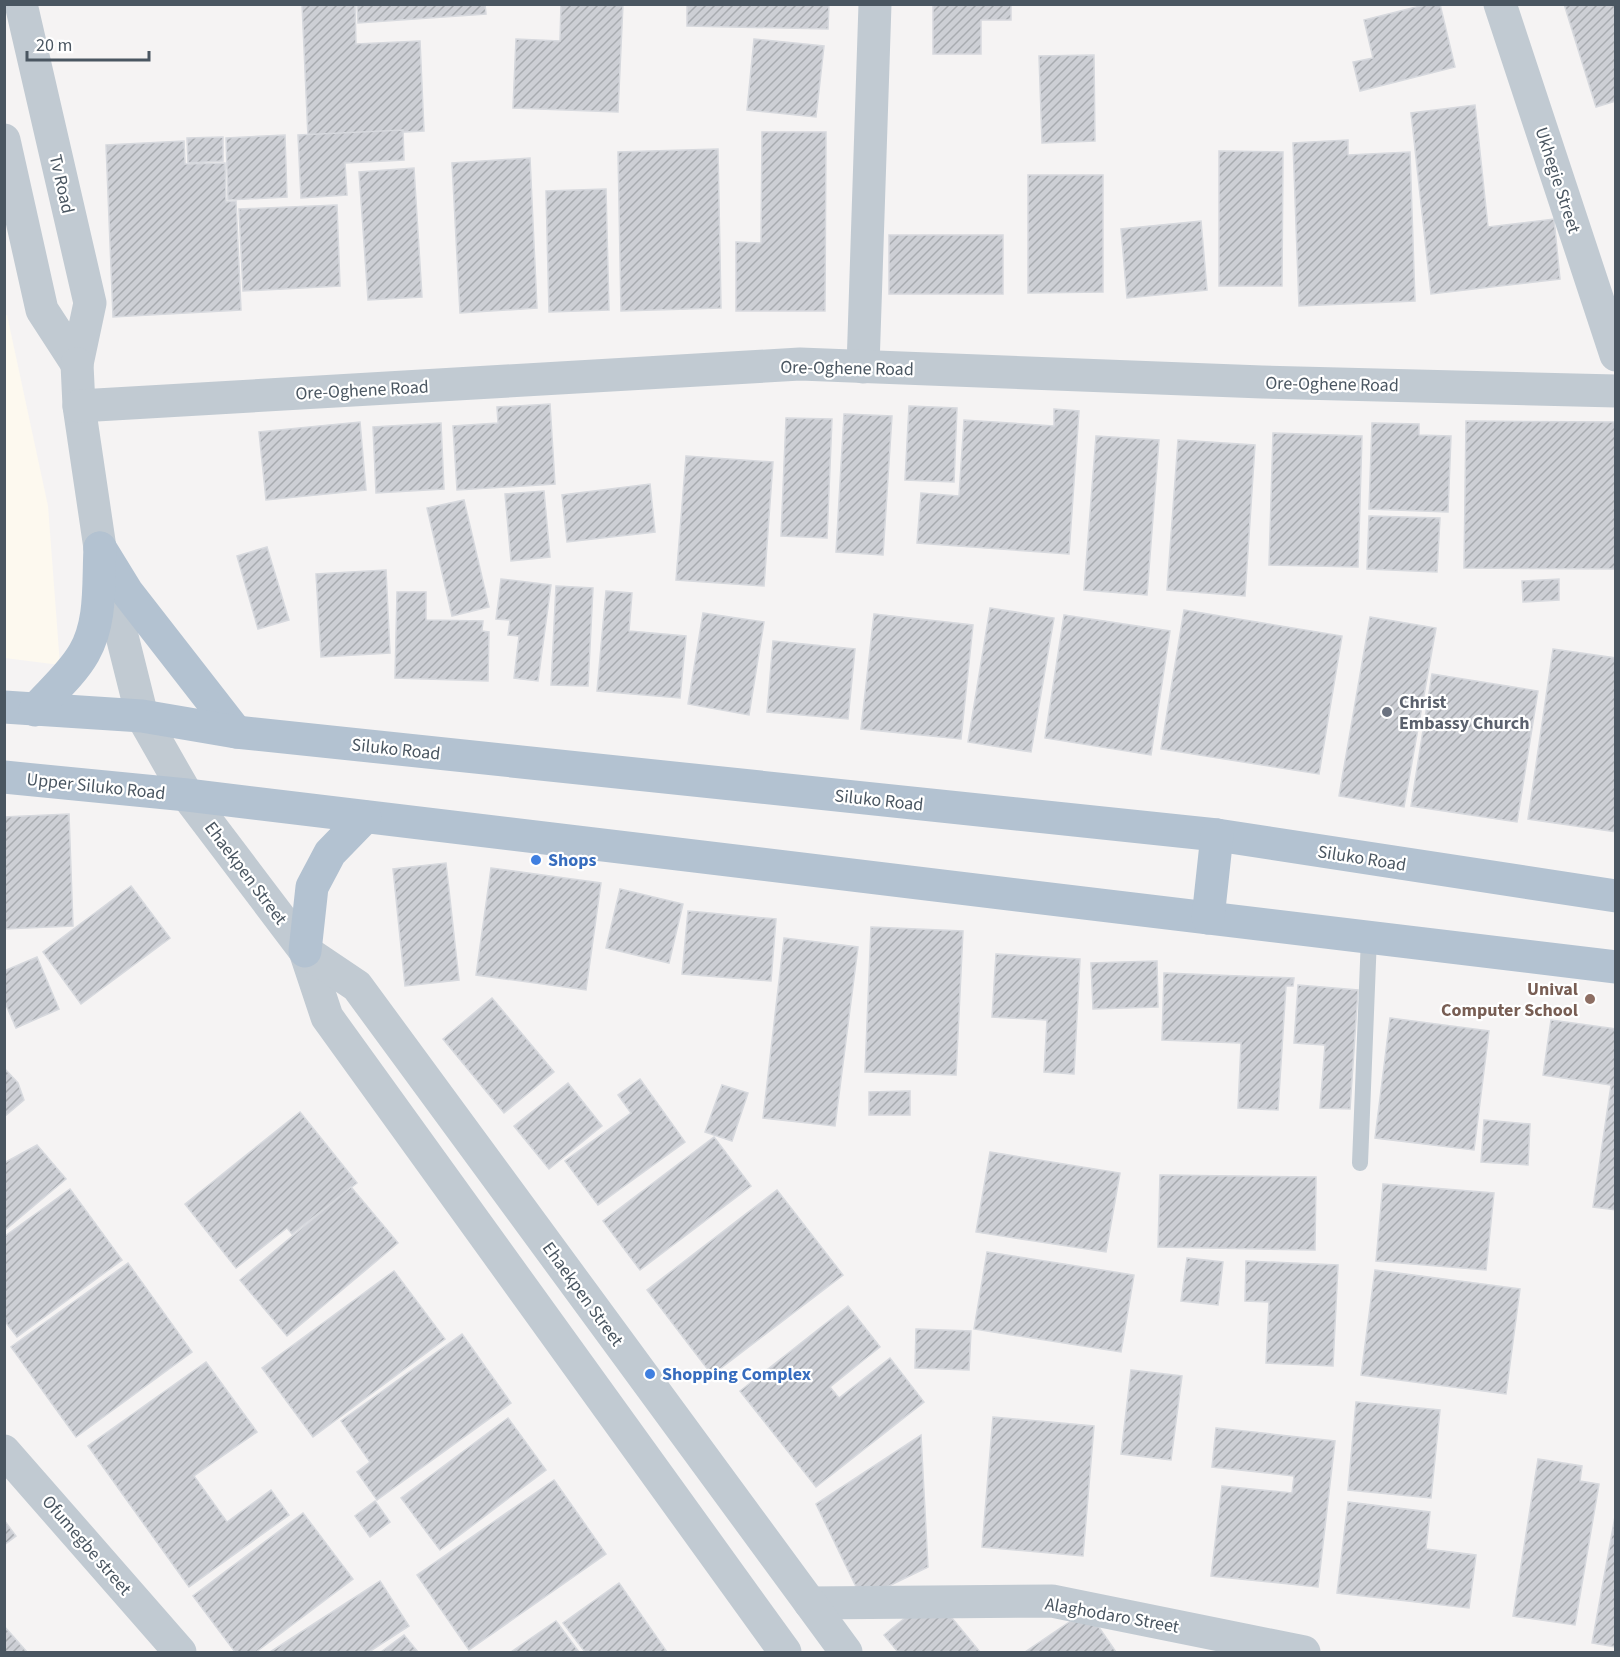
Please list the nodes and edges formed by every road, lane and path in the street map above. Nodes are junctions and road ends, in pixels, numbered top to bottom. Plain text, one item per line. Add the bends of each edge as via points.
1 (21, 4) edge
2 (875, 4) edge
3 (1500, 4) edge
4 (4, 140) edge
5 (1616, 355) edge
6 (77, 364) junction
7 (863, 367) junction
8 (1616, 391) edge
9 (79, 406) junction
10 (99, 548) junction
11 (20, 709) edge
12 (142, 716) junction
13 (236, 732) junction
14 (4, 777) edge
15 (187, 795) junction
16 (365, 817) junction
17 (1216, 835) junction
18 (1616, 896) edge
19 (1208, 918) junction
20 (1369, 937) junction
21 (305, 951) junction
22 (1616, 967) edge
23 (1360, 1163) dead end
24 (4, 1451) edge
25 (810, 1603) junction
26 (167, 1648) edge
27 (785, 1653) edge
28 (846, 1653) edge
29 (1304, 1653) edge

1 - 6 street, Tv Road via 90,303
2 - 7 street
3 - 5 street, Ukhegie Street
4 - 6 street via 42,310
6 - 9 street, Tv Road
7 - 8 street, Ore-Oghene Road
7 - 9 street, Ore-Oghene Road via 800,364
9 - 10 street, Tv Road
10 - 11 main road via 96,621 83,655
10 - 12 street, Tv Road
10 - 13 main road via 127,592
11 - 12 main road
12 - 13 main road, Siluko Road
12 - 15 street, Ehaekpen Street
13 - 17 main road, Siluko Road
14 - 15 main road, Upper Siluko Road
15 - 16 main road
15 - 21 street, Ehaekpen Street
16 - 19 main road
16 - 21 main road via 330,853 312,887
17 - 18 main road, Siluko Road
17 - 19 main road
19 - 20 main road
20 - 22 main road
20 - 23 lane
21 - 25 street, Ehaekpen Street via 357,986
21 - 27 street, Ehaekpen Street via 327,1017
24 - 26 street, Ofumegbe street
25 - 28 street, Ehaekpen Street
25 - 29 street, Alaghodaro Street via 1052,1601

